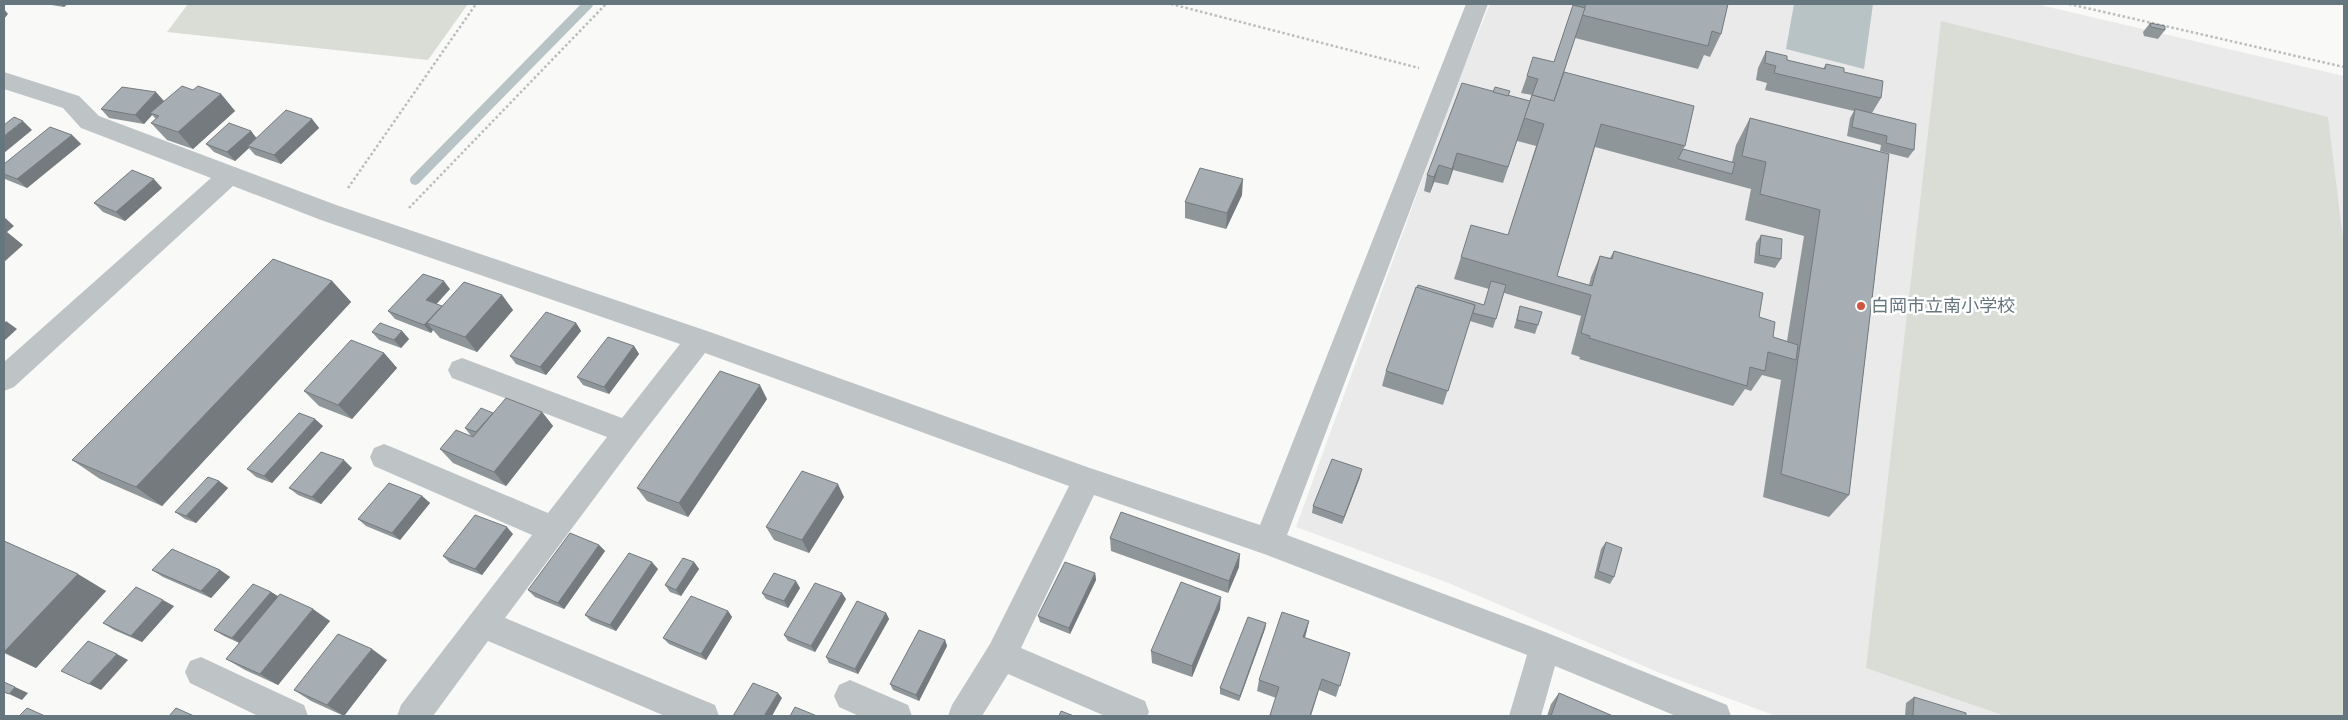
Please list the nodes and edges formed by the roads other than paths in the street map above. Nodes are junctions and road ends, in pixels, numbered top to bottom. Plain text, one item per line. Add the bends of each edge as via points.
1 (1477, 4) edge
2 (4, 80) edge
3 (231, 174) junction
4 (700, 340) junction
5 (462, 370) dead end
6 (4, 379) edge
7 (627, 432) junction
8 (384, 457) dead end
9 (1087, 480) junction
10 (554, 530) junction
11 (1269, 542) junction
12 (483, 624) junction
13 (1545, 648) junction
14 (1000, 655) junction
15 (201, 672) dead end
16 (850, 696) dead end
17 (1133, 712) dead end
18 (292, 716) edge
19 (412, 716) edge
20 (702, 716) edge
21 (896, 716) edge
22 (964, 716) edge
23 (1525, 716) edge
24 (1714, 716) edge

1 - 11 street
2 - 3 street via 71,102 90,122
3 - 4 street via 330,213
3 - 6 street
4 - 7 street
4 - 9 street
5 - 7 street
7 - 10 street
8 - 10 street
9 - 11 street
9 - 14 street
10 - 12 street
11 - 13 street
12 - 19 street
12 - 20 street
13 - 23 street
13 - 24 street
14 - 17 street
14 - 22 street
15 - 18 street
16 - 21 street

